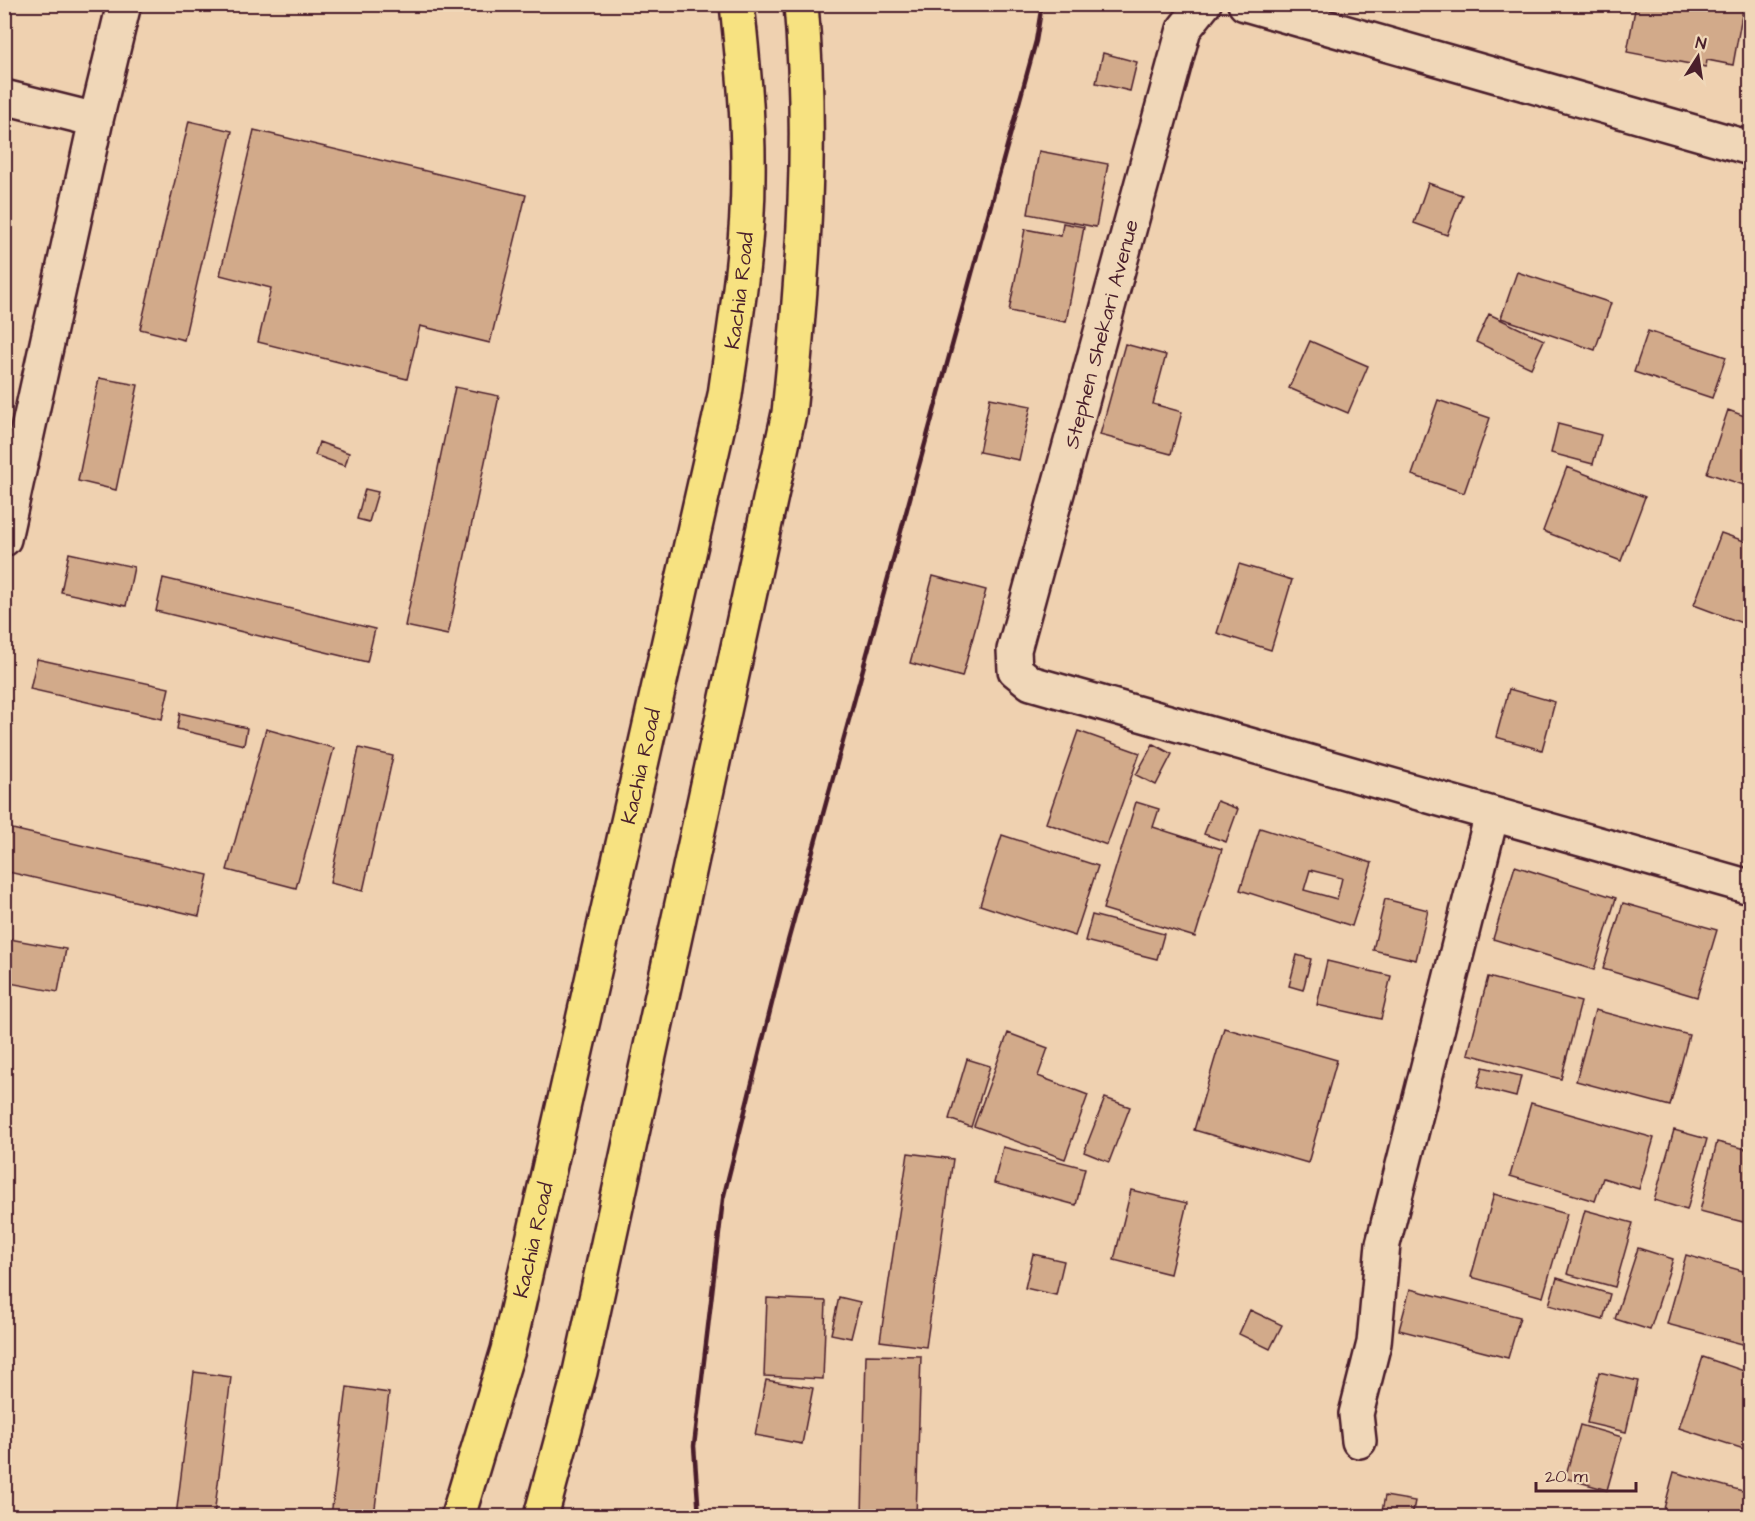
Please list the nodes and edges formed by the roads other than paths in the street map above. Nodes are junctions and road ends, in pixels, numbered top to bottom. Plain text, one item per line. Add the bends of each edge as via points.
1 (124, 4) edge
2 (737, 4) edge
3 (801, 4) edge
4 (1204, 4) edge
5 (1245, 4) edge
6 (4, 97) edge
7 (96, 120) junction
8 (1750, 148) edge
9 (4, 539) edge
10 (1492, 814) junction
11 (1750, 887) edge
12 (1359, 1441) dead end
13 (458, 1516) edge
14 (541, 1516) edge

1 - 7 street
2 - 13 main road, Kachia Road via 745,78 748,179 740,291 725,395 508,1350
3 - 14 main road via 807,77 807,185 789,413 580,1372
4 - 10 street, Stephen Shekari Avenue via 1184,29 1014,650 1015,670 1031,684
5 - 8 street
6 - 7 street
7 - 9 street
10 - 11 street
10 - 12 street via 1383,1244 1374,1343 1356,1414

